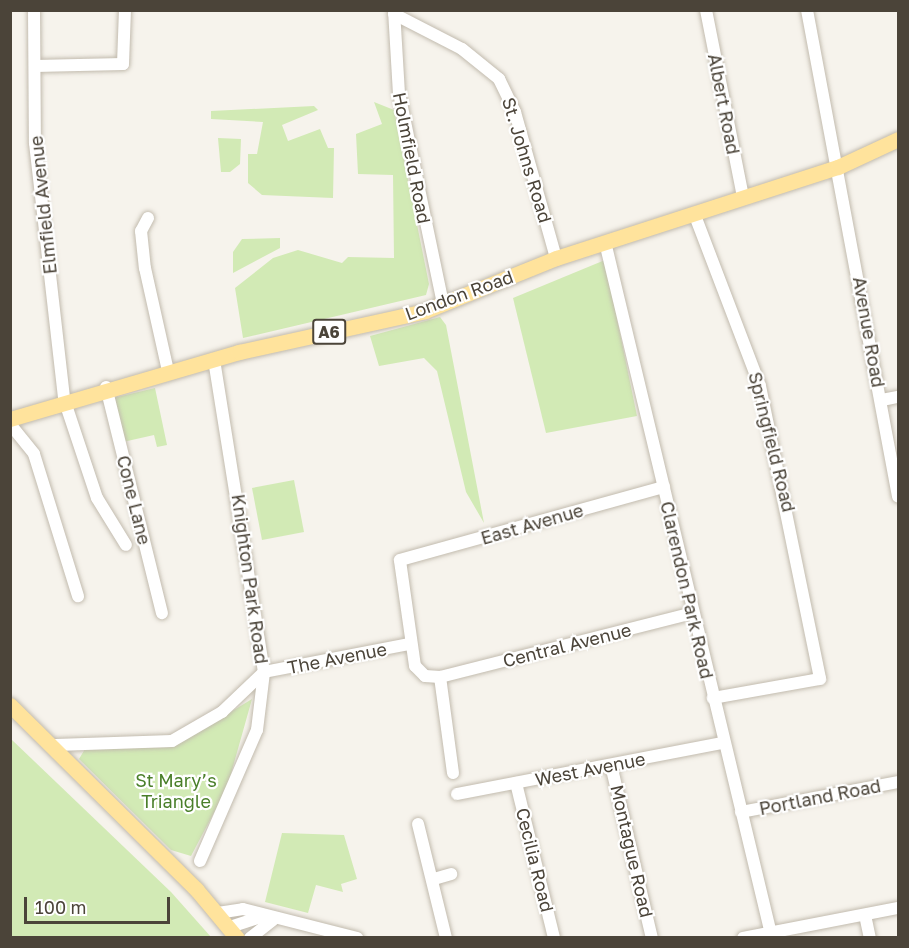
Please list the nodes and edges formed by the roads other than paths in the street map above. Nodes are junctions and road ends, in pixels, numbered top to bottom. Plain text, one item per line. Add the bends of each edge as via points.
1 (34, 10) edge
2 (125, 10) edge
3 (706, 10) edge
4 (807, 10) edge
5 (394, 12) edge
6 (34, 66) junction
7 (898, 139) edge
8 (838, 166) junction
9 (743, 197) junction
10 (694, 213) junction
11 (148, 218) dead end
12 (605, 242) junction
13 (556, 258) junction
14 (443, 304) junction
15 (214, 359) junction
16 (168, 371) junction
17 (106, 387) junction
18 (898, 397) edge
19 (64, 399) junction
20 (882, 400) junction
21 (10, 419) edge
22 (10, 424) edge
23 (897, 476) edge
24 (664, 487) junction
25 (898, 497) edge
26 (126, 545) dead end
27 (78, 596) dead end
28 (693, 612) junction
29 (162, 613) dead end
30 (410, 644) junction
31 (264, 672) junction
32 (440, 677) junction
33 (712, 698) junction
34 (10, 705) edge
35 (723, 743) junction
36 (56, 745) junction
37 (611, 765) junction
38 (453, 773) dead end
39 (898, 782) edge
40 (516, 783) junction
41 (457, 794) dead end
42 (741, 812) junction
43 (418, 824) dead end
44 (200, 861) dead end
45 (451, 874) dead end
46 (435, 879) junction
47 (898, 908) edge
48 (218, 913) junction
49 (865, 915) junction
50 (261, 917) junction
51 (274, 920) junction
52 (233, 932) edge
53 (771, 935) edge
54 (249, 938) edge
55 (357, 938) edge
56 (446, 938) edge
57 (554, 938) edge
58 (652, 938) edge
59 (743, 938) edge
60 (870, 938) edge

1 - 6 street, Elmfield Avenue
2 - 6 street via 123,64
3 - 9 street, Albert Road
4 - 8 street, Avenue Road
5 - 13 street, St. Johns Road via 462,49 499,78 515,112
5 - 14 street, Holmfield Road via 399,93
6 - 19 street, Elmfield Avenue via 35,143
7 - 8 main road, London Road / A6
8 - 9 main road, London Road / A6
8 - 20 street, Avenue Road
9 - 10 main road, London Road / A6
10 - 12 main road, London Road / A6
10 - 33 street, Springfield Road via 760,386 820,679
11 - 16 street via 141,231 144,258
12 - 13 main road, London Road / A6
12 - 24 street, Clarendon Park Road
13 - 14 main road, London Road / A6
14 - 15 main road, London Road / A6
15 - 16 main road, London Road / A6
15 - 31 street, Knighton Park Road via 249,548
16 - 17 main road, London Road / A6
17 - 19 main road, London Road / A6
17 - 29 street, Cone Lane
18 - 20 street
19 - 21 main road, London Road / A6
19 - 26 street, Elmfield Avenue via 97,498
20 - 23 street, Avenue Road
22 - 27 street via 34,454
23 - 25 street, Avenue Road
24 - 28 street, Clarendon Park Road
24 - 30 street, East Avenue via 400,560
28 - 32 street, Central Avenue
28 - 33 street, Clarendon Park Road
30 - 31 street, The Avenue
30 - 32 street via 415,666 425,676
31 - 36 street via 222,712 172,741
31 - 44 street, Knighton Park Road via 257,730
32 - 38 street
33 - 35 street, Clarendon Park Road
34 - 36 main road
35 - 37 street, West Avenue
35 - 42 street, Clarendon Park Road
36 - 48 main road
37 - 40 street, West Avenue
37 - 58 street, Montague Road
39 - 42 street, Portland Road
40 - 41 street, West Avenue
40 - 57 street, Cecilia Road
42 - 53 street, Clarendon Park Road
43 - 46 street
45 - 46 street
46 - 56 street
47 - 49 street
48 - 50 street via 243,909
48 - 52 main road
49 - 53 street
49 - 60 street
50 - 51 street
50 - 52 street
51 - 54 street
51 - 55 street
53 - 59 street

